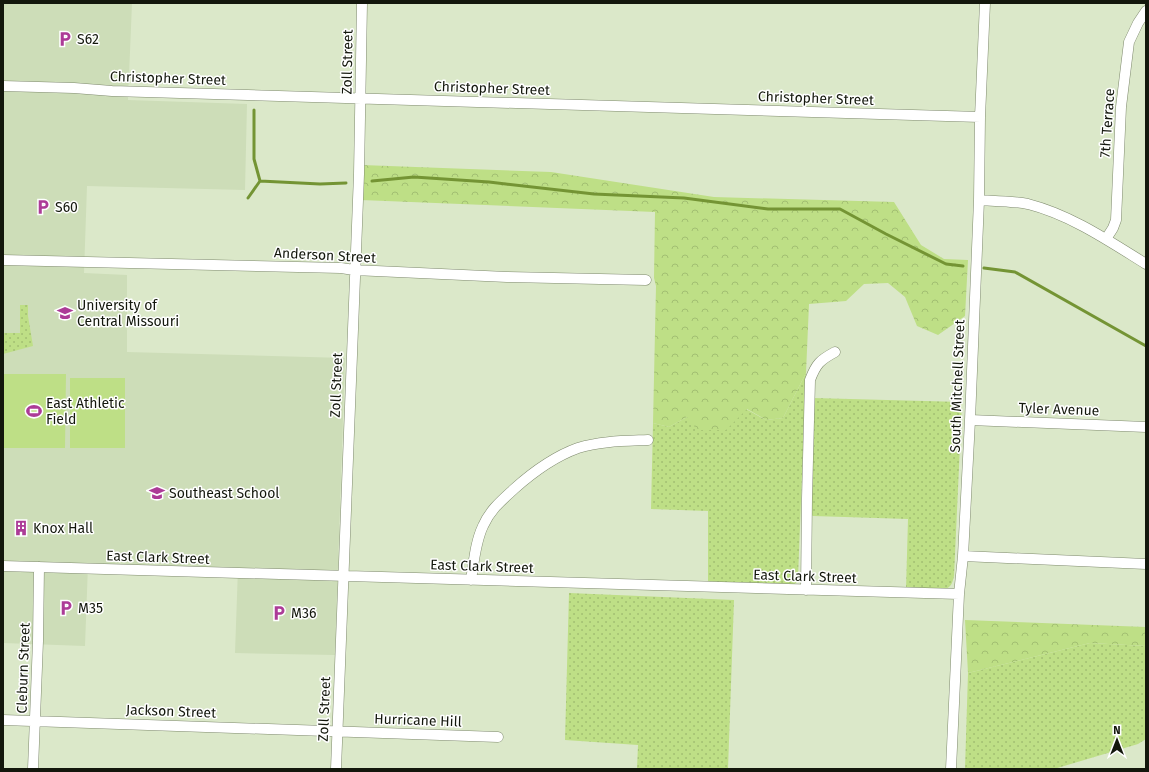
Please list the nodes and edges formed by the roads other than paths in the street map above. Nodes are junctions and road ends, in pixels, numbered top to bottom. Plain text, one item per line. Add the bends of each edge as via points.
1 (362, 3) edge
2 (985, 3) edge
3 (1146, 11) edge
4 (3, 86) edge
5 (360, 98) junction
6 (980, 117) junction
7 (979, 200) junction
8 (1106, 239) junction
9 (3, 260) edge
10 (1146, 264) edge
11 (354, 270) junction
12 (646, 280) dead end
13 (835, 352) dead end
14 (970, 420) junction
15 (1146, 427) edge
16 (648, 440) dead end
17 (963, 556) junction
18 (1146, 564) edge
19 (3, 566) edge
20 (39, 567) junction
21 (343, 576) junction
22 (471, 580) junction
23 (806, 590) junction
24 (959, 594) junction
25 (3, 720) edge
26 (35, 721) junction
27 (337, 731) junction
28 (498, 737) dead end
29 (33, 769) edge
30 (336, 769) edge
31 (951, 769) edge

1 - 5 street, Zoll Street
2 - 6 street, South Mitchell Street
3 - 8 street, 7th Terrace via 1129,42 1121,108 1116,220
4 - 5 street, Christopher Street
5 - 6 street, Christopher Street
5 - 11 street, Zoll Street
6 - 7 street, South Mitchell Street
7 - 8 street via 1028,204 1071,220
7 - 14 street, South Mitchell Street
8 - 10 street
9 - 11 street, Anderson Street
11 - 12 street, Anderson Street
11 - 21 street, Zoll Street
13 - 23 street via 822,359 810,380
14 - 15 street, Tyler Avenue
14 - 17 street, South Mitchell Street
16 - 22 street via 578,448 529,475 489,514 477,542
17 - 18 street
17 - 24 street, South Mitchell Street
19 - 20 street, East Clark Street
20 - 21 street, East Clark Street
20 - 26 street, Cleburn Street
21 - 22 street, East Clark Street
21 - 27 street, Zoll Street
22 - 23 street, East Clark Street
23 - 24 street, East Clark Street
24 - 31 street, South Mitchell Street
25 - 26 street, Jackson Street
26 - 27 street, Jackson Street
26 - 29 street, Cleburn Street
27 - 28 street, Hurricane Hill
27 - 30 street, Zoll Street

